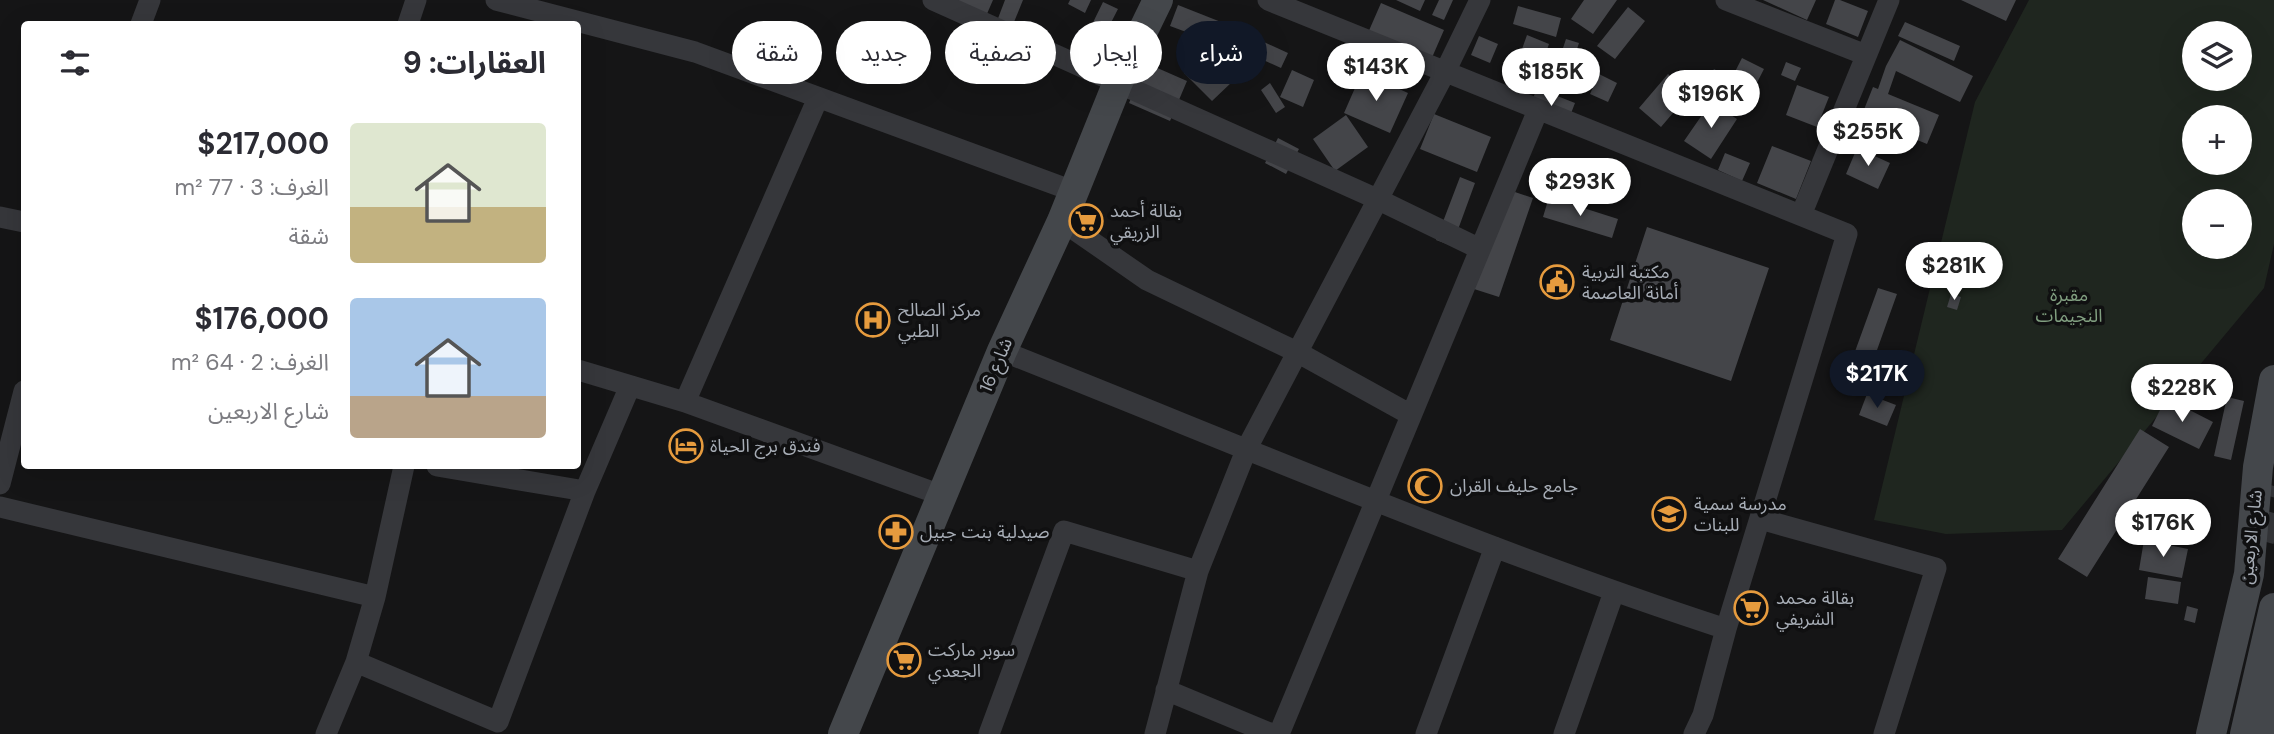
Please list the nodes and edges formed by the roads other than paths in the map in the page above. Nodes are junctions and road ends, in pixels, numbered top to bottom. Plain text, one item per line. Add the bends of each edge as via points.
1 (150, 0) edge
2 (416, 0) edge
3 (496, 0) edge
4 (933, 0) edge
5 (1158, 0) edge
6 (1268, 0) edge
7 (1480, 0) edge
8 (1726, 0) edge
9 (1889, 0) edge
10 (142, 21) edge
11 (409, 21) edge
12 (576, 21) edge
13 (1148, 21) edge
14 (581, 22) edge
15 (1866, 55) junction
16 (1070, 61) edge
17 (1446, 72) junction
18 (1117, 84) edge
19 (1122, 84) edge
20 (818, 98) junction
21 (1538, 110) junction
22 (1073, 191) junction
23 (1377, 199) junction
24 (1801, 215) junction
25 (0, 217) edge
26 (21, 221) edge
27 (1062, 221) junction
28 (1480, 249) junction
29 (1002, 351) junction
30 (1297, 352) junction
31 (581, 371) edge
32 (2274, 380) edge
33 (631, 386) junction
34 (685, 402) junction
35 (1410, 415) junction
36 (20, 423) edge
37 (1247, 448) junction
38 (403, 469) edge
39 (455, 469) edge
40 (0, 484) edge
41 (585, 491) junction
42 (941, 495) junction
43 (1375, 501) junction
44 (0, 507) edge
45 (1760, 519) junction
46 (1495, 547) junction
47 (1198, 571) junction
48 (1614, 592) junction
49 (375, 597) junction
50 (2274, 608) edge
51 (1726, 629) junction
52 (356, 662) junction
53 (2274, 689) edge
54 (1166, 690) junction
55 (846, 733) edge
56 (326, 734) edge
57 (989, 734) edge
58 (1155, 734) edge
59 (1272, 734) edge
60 (1279, 734) edge
61 (1426, 734) edge
62 (1564, 734) edge
63 (1694, 734) edge
64 (1884, 734) edge
65 (2211, 734) edge
66 (2245, 734) edge
67 (2267, 734) edge

1 - 10 street
2 - 11 street
3 - 12 street
4 - 16 street
5 - 13 street, شارع 16
6 - 17 street
7 - 17 street
8 - 15 street
9 - 15 street
14 - 20 street via 695,52
15 - 24 street
17 - 21 street
17 - 23 street
18 - 22 street, شارع 16
19 - 23 street
20 - 22 street
20 - 34 street
21 - 24 street
21 - 28 street
22 - 27 street, شارع 16
23 - 28 street
23 - 30 street
24 - 45 street via 1847,234
25 - 26 street
27 - 29 street, شارع 16
27 - 30 street via 1147,280
28 - 35 street
29 - 37 street
29 - 42 street, شارع 16
30 - 35 street
30 - 37 street
31 - 33 street
32 - 65 street, شارع الاربعين via 2258,467 2249,574
33 - 34 street
33 - 41 street
34 - 42 street
35 - 43 street
36 - 40 street
37 - 43 street
37 - 47 street
38 - 49 street
39 - 41 street
41 - 52 street via 498,722
42 - 55 street, شارع 16
43 - 46 street
43 - 60 street
44 - 49 street
45 - 51 street
45 - 64 street via 1936,568
46 - 48 street
46 - 61 street
47 - 54 street
47 - 57 street via 1064,531
48 - 51 street
48 - 62 street
49 - 52 street
50 - 66 street
51 - 63 street
52 - 56 street
53 - 67 street
54 - 58 street
54 - 59 street

